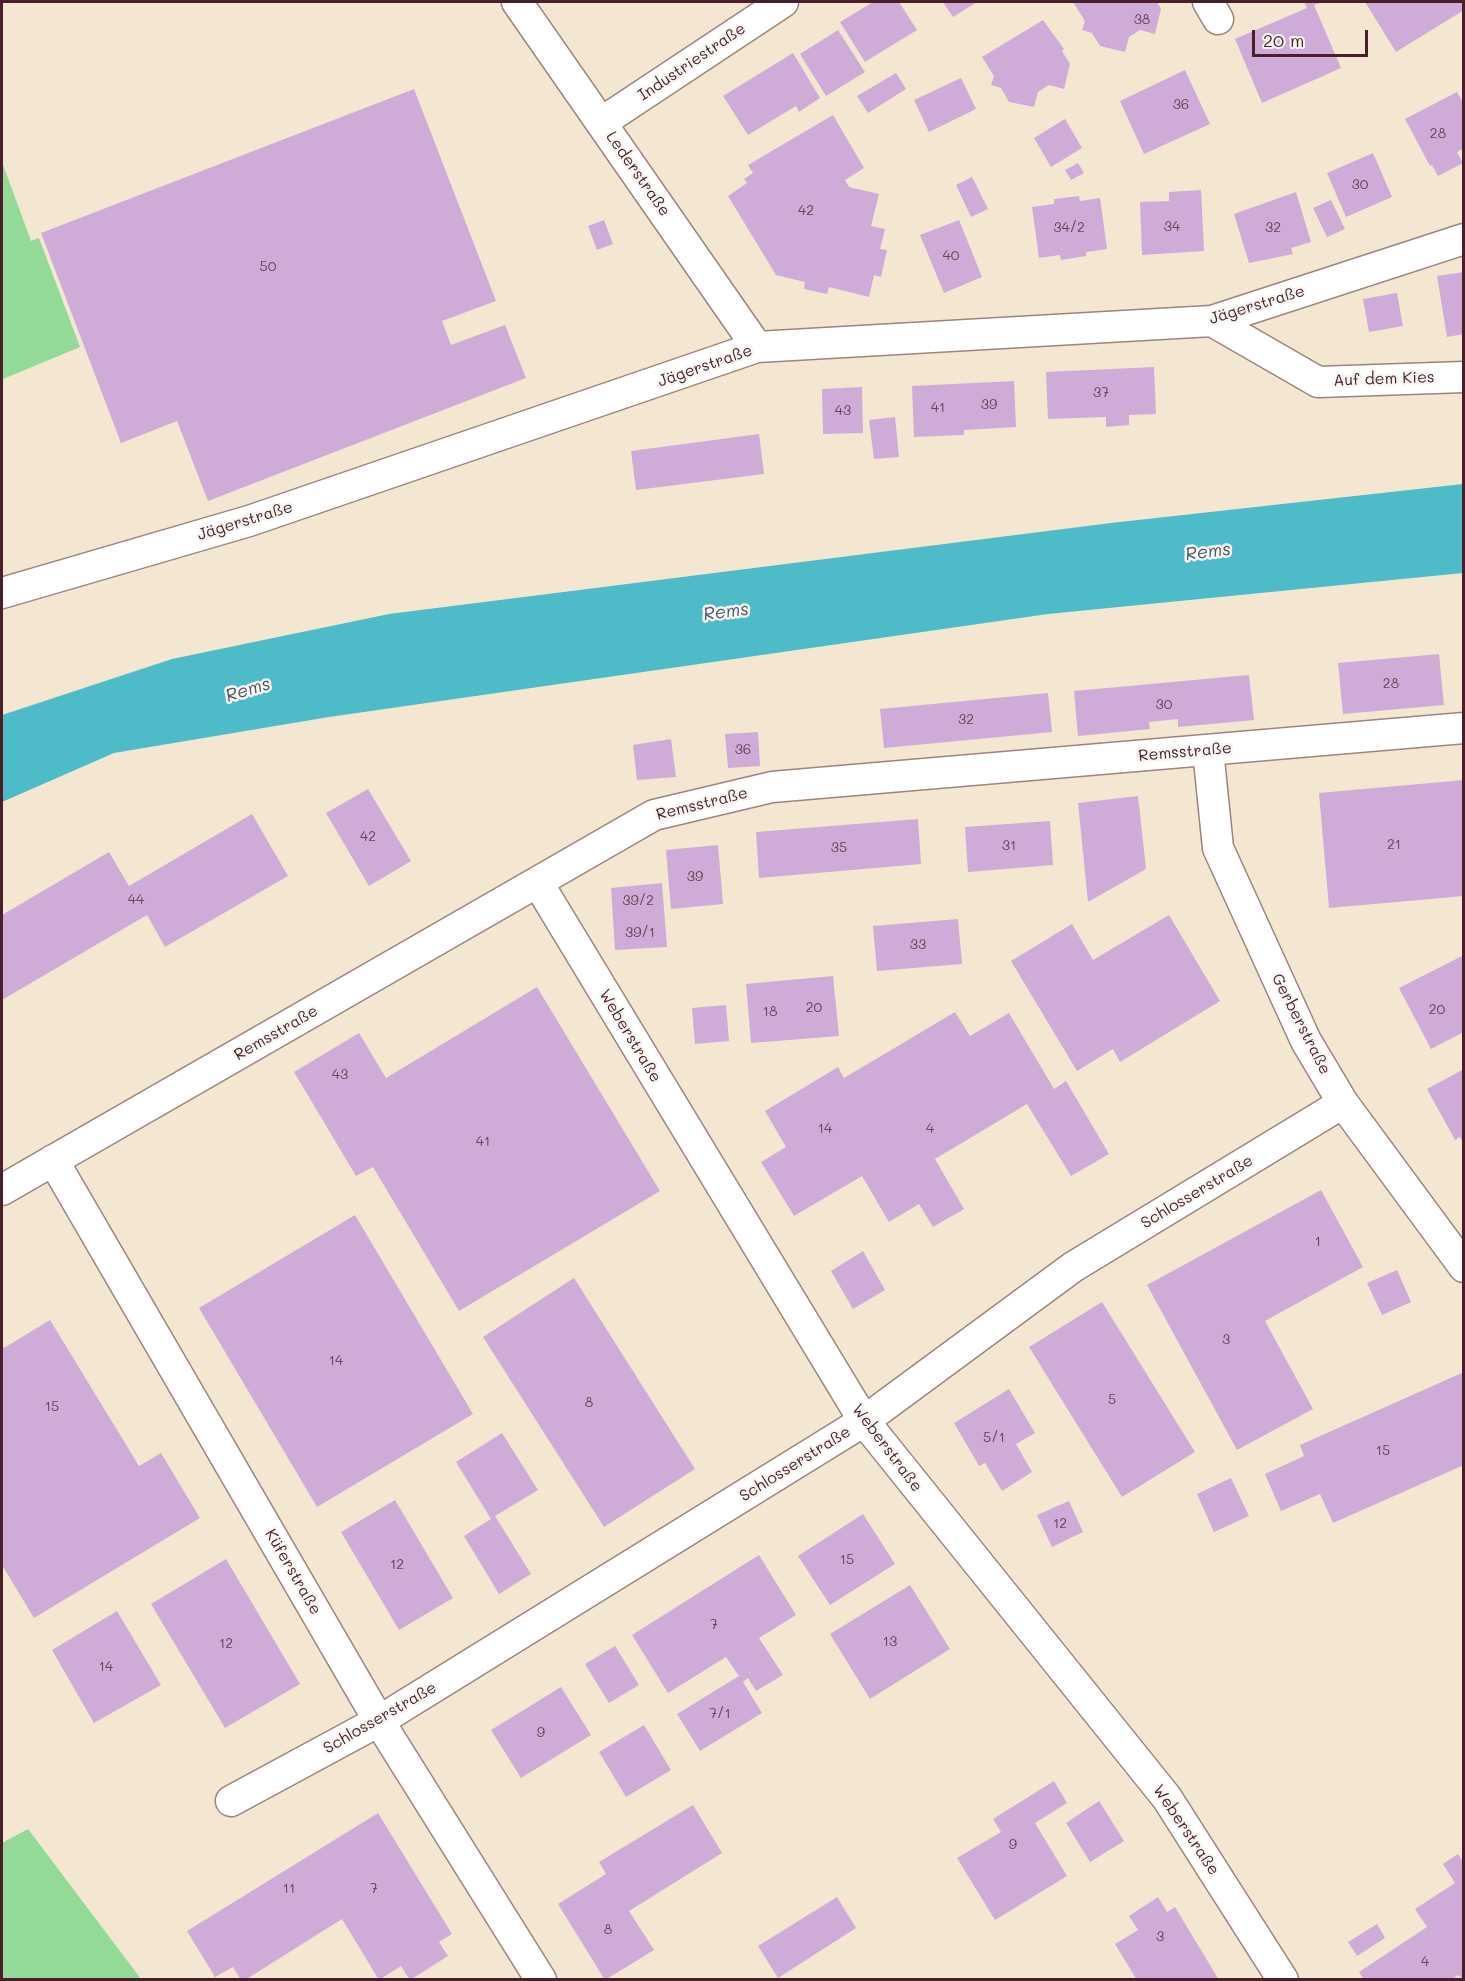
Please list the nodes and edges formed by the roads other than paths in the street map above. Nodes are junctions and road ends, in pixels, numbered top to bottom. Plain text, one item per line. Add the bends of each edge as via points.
1 (517, 2) edge
2 (783, 2) edge
3 (602, 122) junction
4 (1464, 239) edge
5 (1212, 321) junction
6 (757, 347) junction
7 (1464, 377) edge
8 (2, 593) edge
9 (1464, 728) edge
10 (1208, 750) junction
11 (538, 883) junction
12 (1343, 1103) junction
13 (53, 1160) junction
14 (2, 1190) edge
15 (1464, 1267) edge
16 (864, 1421) junction
17 (379, 1720) junction
18 (231, 1801) dead end
19 (541, 1980) edge
20 (1283, 1980) edge

1 - 3 street, Lederstraße
2 - 3 street, Industriestraße
3 - 6 street, Lederstraße
4 - 5 street, Jägerstraße
5 - 6 street, Jägerstraße
5 - 7 street, Auf dem Kies via 1318,382
6 - 8 street, Jägerstraße via 249,521
9 - 10 street, Remsstraße
10 - 11 street, Remsstraße via 772,788 654,815
10 - 12 street, Gerberstraße via 1218,848 1306,1041
11 - 13 street, Remsstraße
11 - 16 street, Weberstraße
12 - 15 street, Gerberstraße
12 - 16 street, Schlosserstraße via 1073,1267
13 - 14 street, Remsstraße
13 - 17 street, Küferstraße
16 - 17 street, Schlosserstraße
16 - 20 street, Weberstraße via 1167,1798
17 - 18 street, Schlosserstraße
17 - 19 street, Küferstraße

